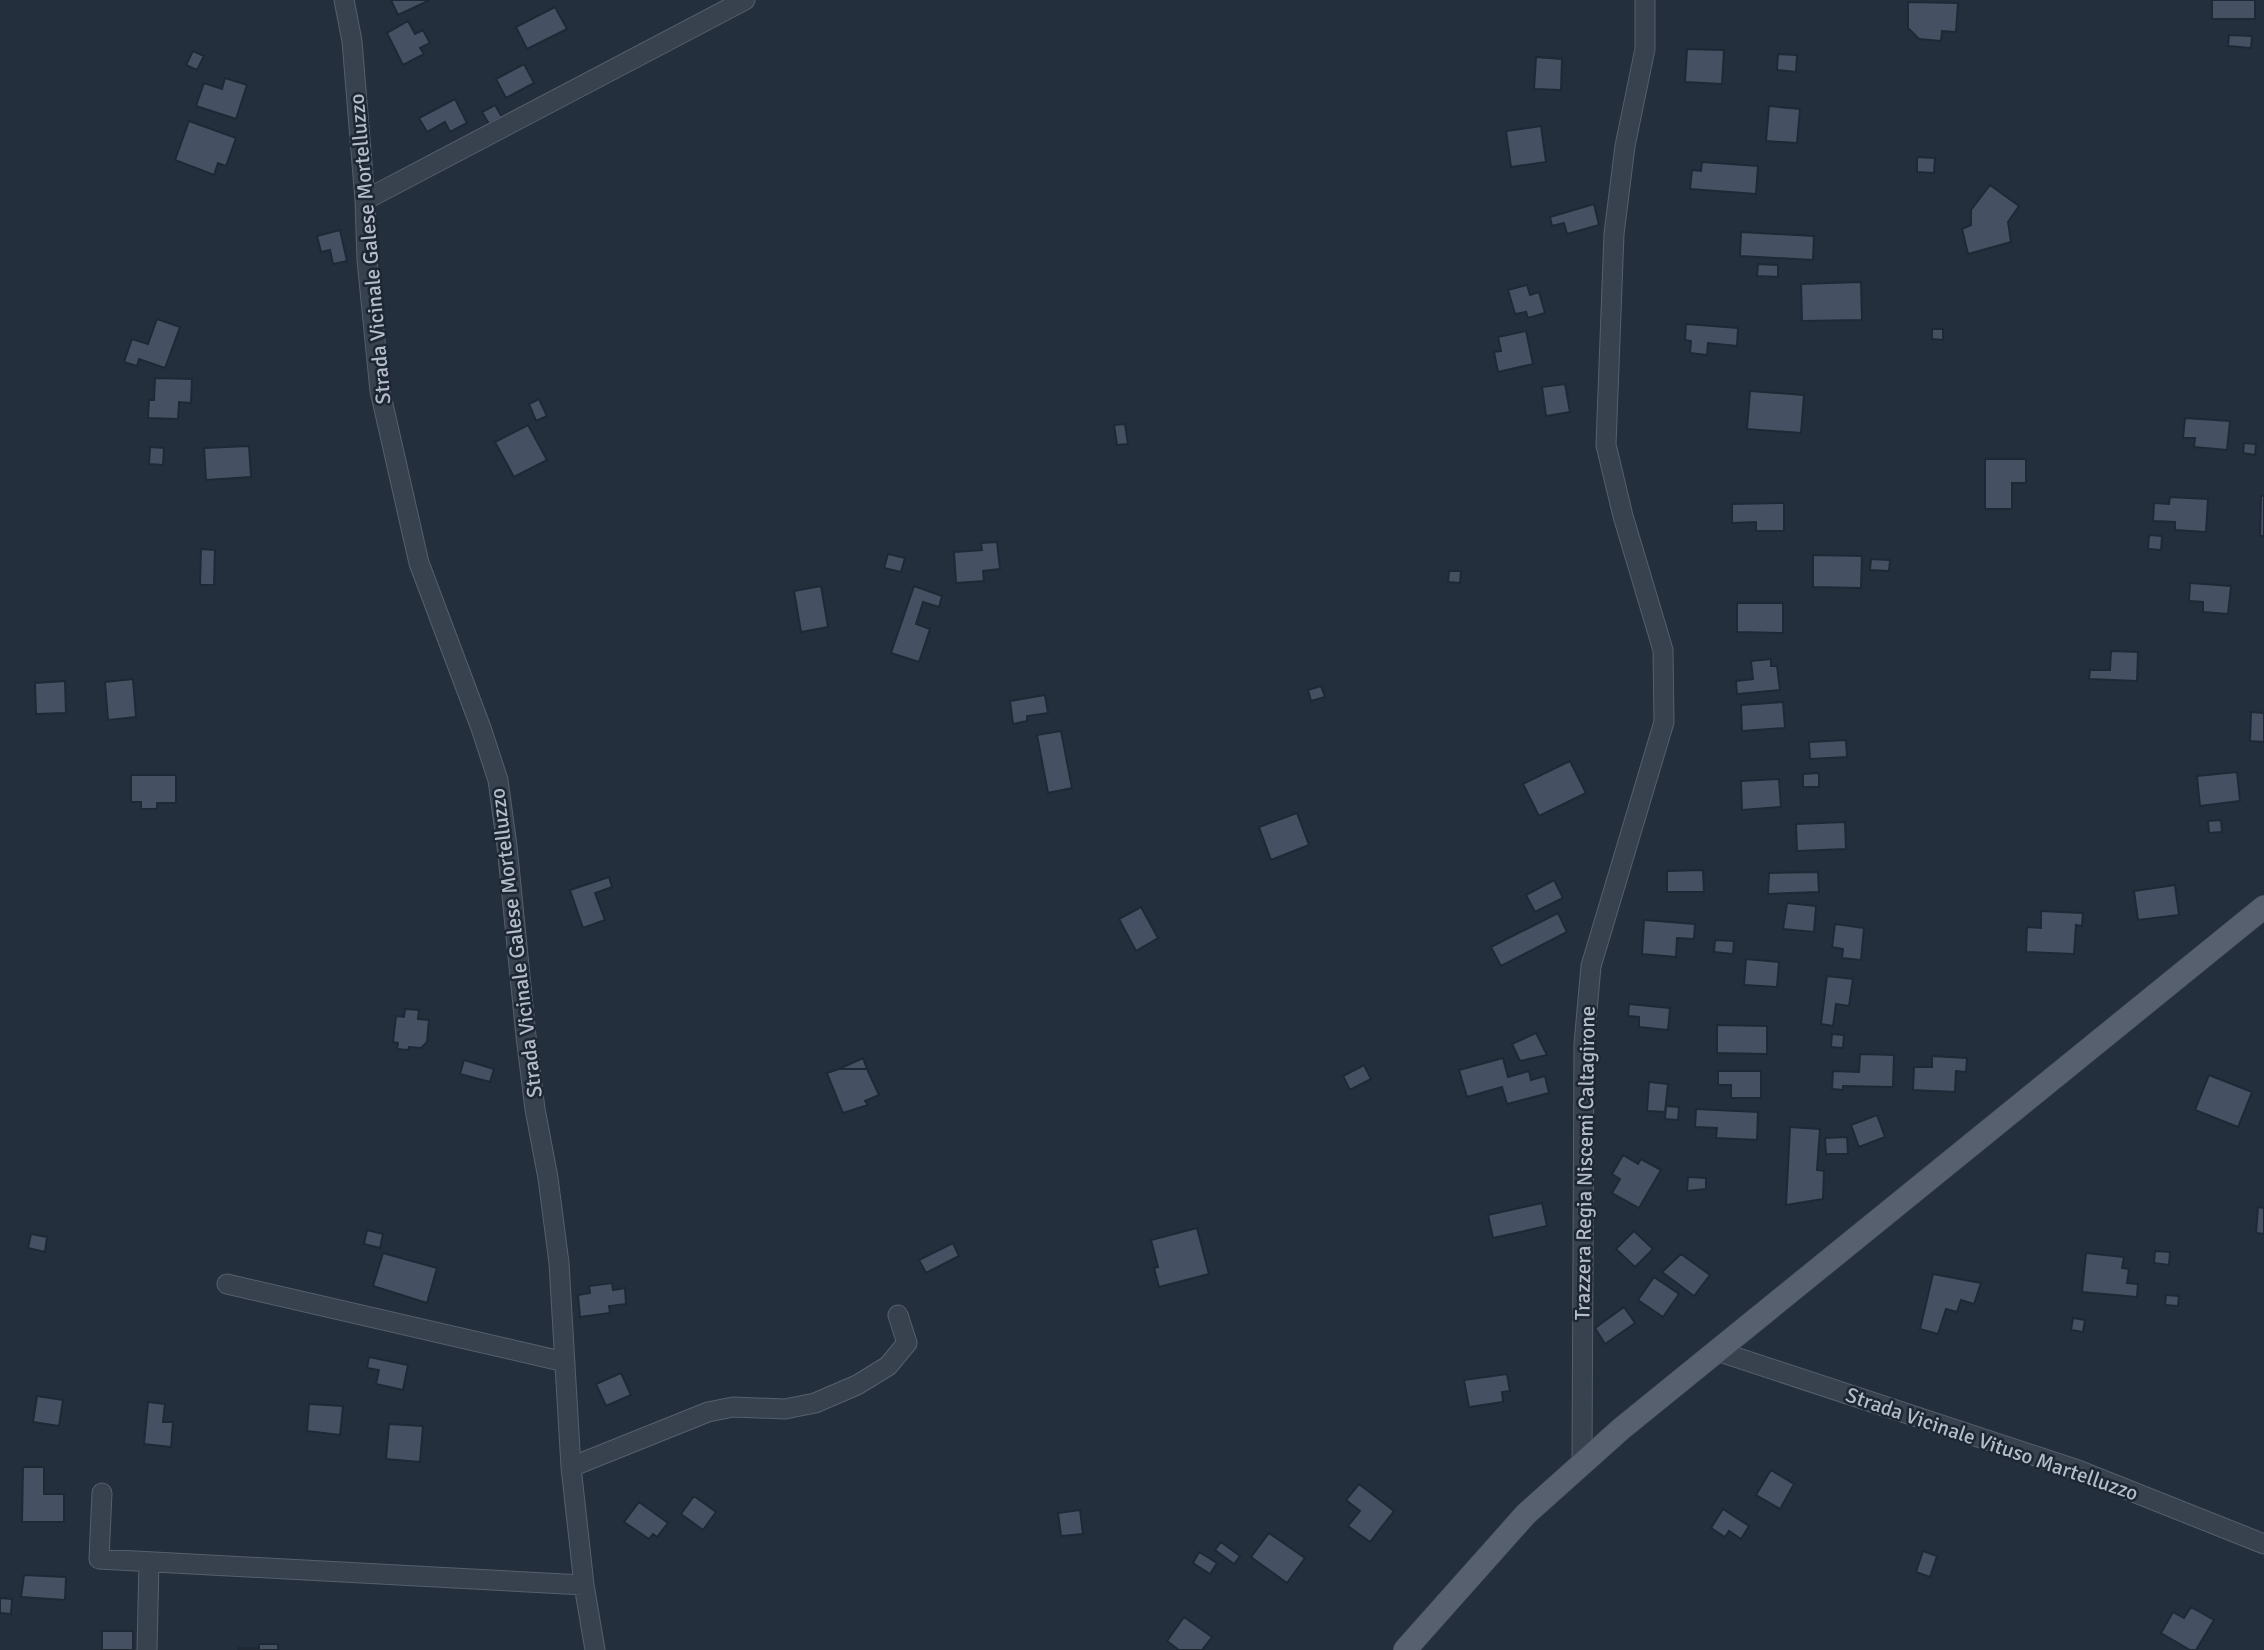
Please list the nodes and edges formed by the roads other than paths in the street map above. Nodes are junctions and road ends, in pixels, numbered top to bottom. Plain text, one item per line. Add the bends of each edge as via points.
1 (344, 0) edge
2 (746, 0) edge
3 (1645, 0) edge
4 (365, 200) junction
5 (2264, 907) edge
6 (227, 1284) dead end
7 (898, 1315) dead end
8 (1717, 1351) junction
9 (565, 1362) junction
10 (1582, 1465) junction
11 (571, 1467) junction
12 (102, 1493) dead end
13 (2264, 1544) edge
14 (149, 1562) junction
15 (584, 1585) junction
16 (147, 1650) edge
17 (596, 1650) edge
18 (1405, 1650) edge

1 - 4 street, Strada Vicinale Galese Mortelluzzo via 352,41
2 - 4 street
3 - 10 street, Trazzera Regia Niscemi Caltagirone via 1644,49 1614,234 1606,445 1663,650 1664,722 1591,966 1584,1044
4 - 9 street, Strada Vicinale Galese Mortelluzzo via 380,391 396,468 419,564 498,780 535,1109 559,1263
5 - 8 main road
6 - 9 street
7 - 11 street via 907,1343 888,1366 857,1385 815,1403 785,1409 733,1407 708,1412
8 - 10 main road
8 - 13 street, Strada Vicinale Vituso Martelluzzo via 2078,1469
9 - 11 street, Strada Vicinale Galese Mortelluzzo
10 - 18 main road via 1526,1514
11 - 15 street, Strada Vicinale Galese Mortelluzzo
12 - 14 street via 99,1559
14 - 15 street
14 - 16 street
15 - 17 street, Strada Vicinale Galese Mortelluzzo

